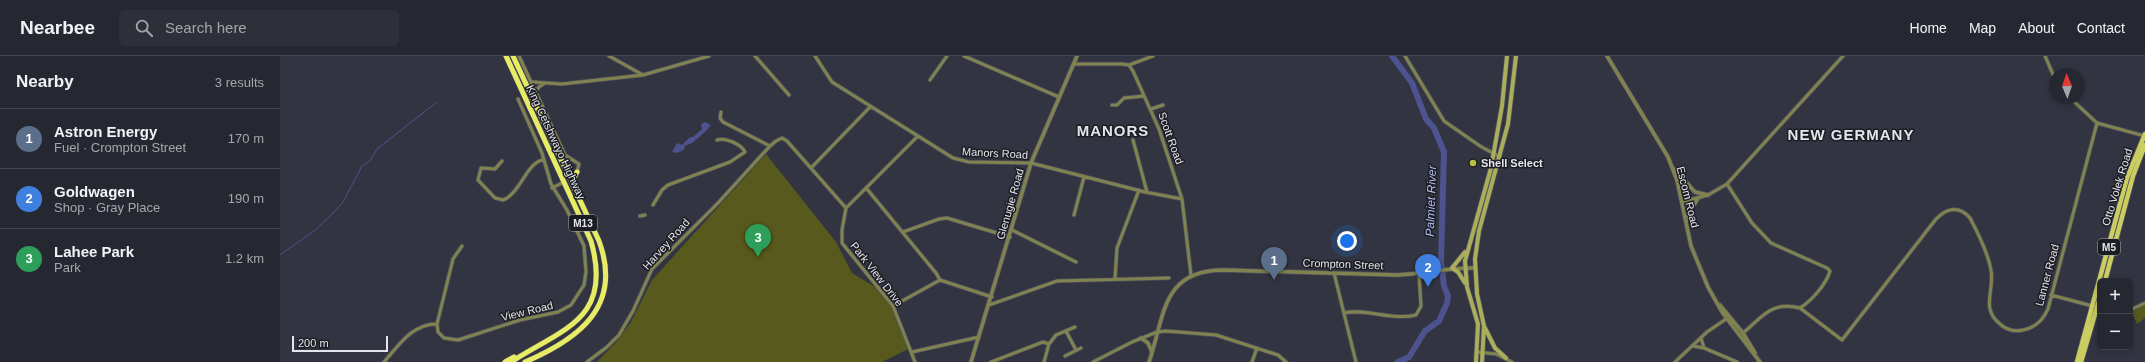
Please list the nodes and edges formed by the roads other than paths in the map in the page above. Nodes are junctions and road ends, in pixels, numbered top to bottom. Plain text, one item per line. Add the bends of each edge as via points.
1 (506, 56) edge
2 (514, 56) edge
3 (519, 56) edge
4 (609, 56) edge
5 (709, 56) edge
6 (755, 56) edge
7 (815, 56) edge
8 (947, 56) edge
9 (964, 56) edge
10 (1077, 56) edge
11 (1153, 56) edge
12 (1405, 56) edge
13 (1507, 56) edge
14 (1516, 56) edge
15 (1607, 56) edge
16 (1843, 56) edge
17 (2045, 56) edge
18 (1074, 64) junction
19 (1129, 65) junction
20 (2050, 68) edge
21 (643, 75) junction
22 (529, 76) junction
23 (930, 80) dead end
24 (532, 82) junction
25 (537, 82) junction
26 (547, 83) junction
27 (536, 91) junction
28 (789, 95) dead end
29 (1144, 96) junction
30 (1059, 97) junction
31 (518, 99) dead end
32 (2076, 104) edge
33 (1112, 105) dead end
34 (1163, 105) dead end
35 (870, 107) junction
36 (1151, 109) junction
37 (721, 112) dead end
38 (2097, 123) junction
39 (2145, 135) edge
40 (918, 136) junction
41 (717, 140) dead end
42 (1133, 140) dead end
43 (2145, 145) edge
44 (770, 146) junction
45 (1493, 153) junction
46 (1500, 157) junction
47 (543, 160) junction
48 (502, 162) dead end
49 (1031, 163) junction
50 (810, 168) junction
51 (1673, 168) junction
52 (566, 170) junction
53 (577, 172) junction
54 (1084, 177) junction
55 (564, 182) junction
56 (1727, 184) junction
57 (552, 188) junction
58 (867, 189) junction
59 (576, 190) junction
60 (1139, 190) junction
61 (1147, 192) junction
62 (1708, 195) junction
63 (1698, 198) junction
64 (1182, 199) junction
65 (1682, 202) junction
66 (653, 205) dead end
67 (846, 208) junction
68 (1074, 215) dead end
69 (1686, 223) junction
70 (1012, 230) junction
71 (903, 232) junction
72 (1010, 237) junction
73 (462, 246) dead end
74 (1466, 251) junction
75 (1279, 260) dead end
76 (1076, 262) dead end
77 (1465, 267) junction
78 (1452, 268) junction
79 (1475, 268) junction
80 (1267, 271) junction
81 (1334, 273) junction
82 (1419, 274) junction
83 (1191, 275) junction
84 (1115, 278) junction
85 (1169, 278) dead end
86 (2105, 278) edge
87 (940, 280) junction
88 (1467, 287) junction
89 (2051, 295) junction
90 (992, 297) junction
91 (2145, 303) edge
92 (989, 305) junction
93 (893, 306) junction
94 (2096, 307) edge
95 (1800, 308) junction
96 (2133, 309) edge
97 (1344, 313) junction
98 (1729, 317) junction
99 (437, 324) junction
100 (1484, 326) junction
101 (1075, 327) dead end
102 (1066, 331) junction
103 (1157, 332) junction
104 (1743, 333) junction
105 (979, 337) junction
106 (1141, 338) junction
107 (1701, 338) junction
108 (541, 344) junction
109 (1049, 344) junction
110 (1693, 346) junction
111 (1081, 348) dead end
112 (1257, 348) junction
113 (1704, 348) junction
114 (1076, 350) junction
115 (912, 352) junction
116 (1477, 352) junction
117 (1483, 352) junction
118 (1152, 353) junction
119 (1065, 356) dead end
120 (1506, 358) junction
121 (1759, 360) edge
122 (384, 362) edge
123 (505, 362) edge
124 (512, 362) edge
125 (527, 362) edge
126 (587, 362) edge
127 (915, 362) edge
128 (971, 362) edge
129 (991, 362) edge
130 (1044, 362) edge
131 (1093, 362) edge
132 (1149, 362) edge
133 (1252, 362) edge
134 (1286, 362) edge
135 (1356, 362) edge
136 (1476, 362) edge
137 (1482, 362) edge
138 (1512, 362) edge
139 (1675, 362) edge
140 (1737, 362) edge
141 (2077, 362) edge
142 (2081, 362) edge

1 - 55 highway, King Cetshwayo Highway / M13
2 - 52 highway, King Cetshwayo Highway / M13
3 - 22 street
4 - 21 street
5 - 21 street
6 - 28 street
7 - 35 street, Manors Road via 832,82
8 - 23 street
9 - 30 street
10 - 18 street, Glenugie Road
11 - 19 street
12 - 45 street via 1444,121
13 - 45 main road via 1502,106
14 - 46 main road via 1508,120
15 - 51 street, Escom Road
16 - 56 street
17 - 20 street
18 - 19 street
18 - 30 street, Glenugie Road
19 - 29 street, Scott Road
21 - 26 street via 572,83
22 - 24 street
22 - 25 street
24 - 25 street
24 - 27 street
25 - 26 street
26 - 27 street
27 - 53 street via 565,155 579,164
29 - 33 street via 1124,98 1117,105
29 - 36 street, Scott Road
30 - 49 street, Glenugie Road
31 - 47 street
32 - 38 street
34 - 36 street
35 - 40 street, Manors Road
35 - 50 street
36 - 64 street, Scott Road
37 - 44 street via 720,118 723,122
38 - 39 street
38 - 89 street, Lanner Road
39 - 94 main road, Otto Volek Road / M5 via 2127,178
40 - 49 street, Manors Road via 959,161
40 - 58 street
41 - 66 street via 725,139 744,152 730,162 663,188
42 - 61 street
43 - 86 main road, Otto Volek Road / M5 via 2133,176
44 - 50 street via 778,139 785,139
44 - 126 street, Harvey Road via 652,269 619,335
45 - 46 street
45 - 74 main road
46 - 79 main road via 1479,231
47 - 48 street via 535,164 512,194 503,200 495,198 478,180 481,168 495,169
47 - 57 street
49 - 54 street, Manors Road
49 - 70 street, Glenugie Road
50 - 67 street
51 - 62 street via 1696,192
51 - 65 street, Escom Road
52 - 53 highway
52 - 59 highway, King Cetshwayo Highway / M13
53 - 59 highway via 573,179
54 - 60 street, Manors Road
54 - 68 street
55 - 57 street
55 - 108 highway, King Cetshwayo Highway / M13 via 591,241 596,261 596,282 590,303 577,322
56 - 62 street
56 - 95 street via 1752,223 1771,243 1827,268 1830,272 1812,298
57 - 99 street, View Road via 567,210 585,250 585,281 575,300 558,312 520,320 458,340 442,336 438,332
58 - 67 street
58 - 71 street
59 - 125 highway, King Cetshwayo Highway / M13 via 602,250 605,273 602,295 594,312 580,331 564,343
60 - 61 street, Manors Road
60 - 84 street via 1117,248
61 - 64 street, Manors Road
62 - 63 street
63 - 65 street
63 - 69 street
64 - 83 street, Scott Road via 1189,241
65 - 69 street, Escom Road
67 - 93 street, Park View Drive via 842,243
69 - 98 street, Escom Road via 1708,287
70 - 72 street, Glenugie Road
70 - 76 street
71 - 72 street via 947,218
71 - 87 street
72 - 90 street, Glenugie Road
73 - 99 street via 453,259
74 - 77 main road
74 - 78 main road
75 - 80 street
77 - 78 street, Crompton Street
77 - 79 street, Crompton Street
77 - 88 main road
78 - 82 street, Crompton Street
78 - 88 main road via 1458,272
79 - 100 main road via 1477,294
80 - 81 street, Crompton Street
80 - 83 street, Crompton Street via 1211,270
81 - 82 street, Crompton Street
81 - 97 street
82 - 97 street via 1421,306 1416,315 1396,316 1359,311
83 - 103 street, Crompton Street via 1180,282 1172,292
84 - 85 street
84 - 92 street via 1051,282
87 - 90 street
87 - 93 street
88 - 116 main road via 1477,317
89 - 94 street
89 - 95 street, Lanner Road via 2045,314 2033,327 2013,330 2000,324 1993,317 1989,306 1991,270 1972,222 1966,213 1951,209 1936,219 1842,340
90 - 92 street, Glenugie Road
91 - 96 street
92 - 105 street, Glenugie Road
93 - 115 street, Park View Drive
94 - 141 main road, Otto Volek Road / M5
94 - 142 main road, Otto Volek Road / M5
95 - 104 street via 1774,308
97 - 135 street
98 - 104 street, Escom Road
98 - 107 street
98 - 121 street, Escom Road
99 - 122 street via 412,332
100 - 117 main road
100 - 120 main road via 1495,348
101 - 102 street
102 - 109 street via 1054,337
102 - 114 street
103 - 106 street
103 - 112 street via 1207,333
103 - 118 street, Crompton Street
104 - 121 street, Escom Road
105 - 115 street
105 - 128 street, Glenugie Road
106 - 118 street via 1148,343
106 - 131 street
107 - 110 street
107 - 113 street
108 - 123 highway
108 - 124 highway, King Cetshwayo Highway / M13
109 - 129 street via 1040,342
109 - 130 street
110 - 113 street
110 - 139 street
111 - 114 street
112 - 133 street
112 - 134 street via 1281,356
113 - 140 street
114 - 119 street
115 - 127 street, Park View Drive
116 - 117 street
116 - 136 main road
117 - 120 street
117 - 137 main road
118 - 132 street, Crompton Street
120 - 138 street

